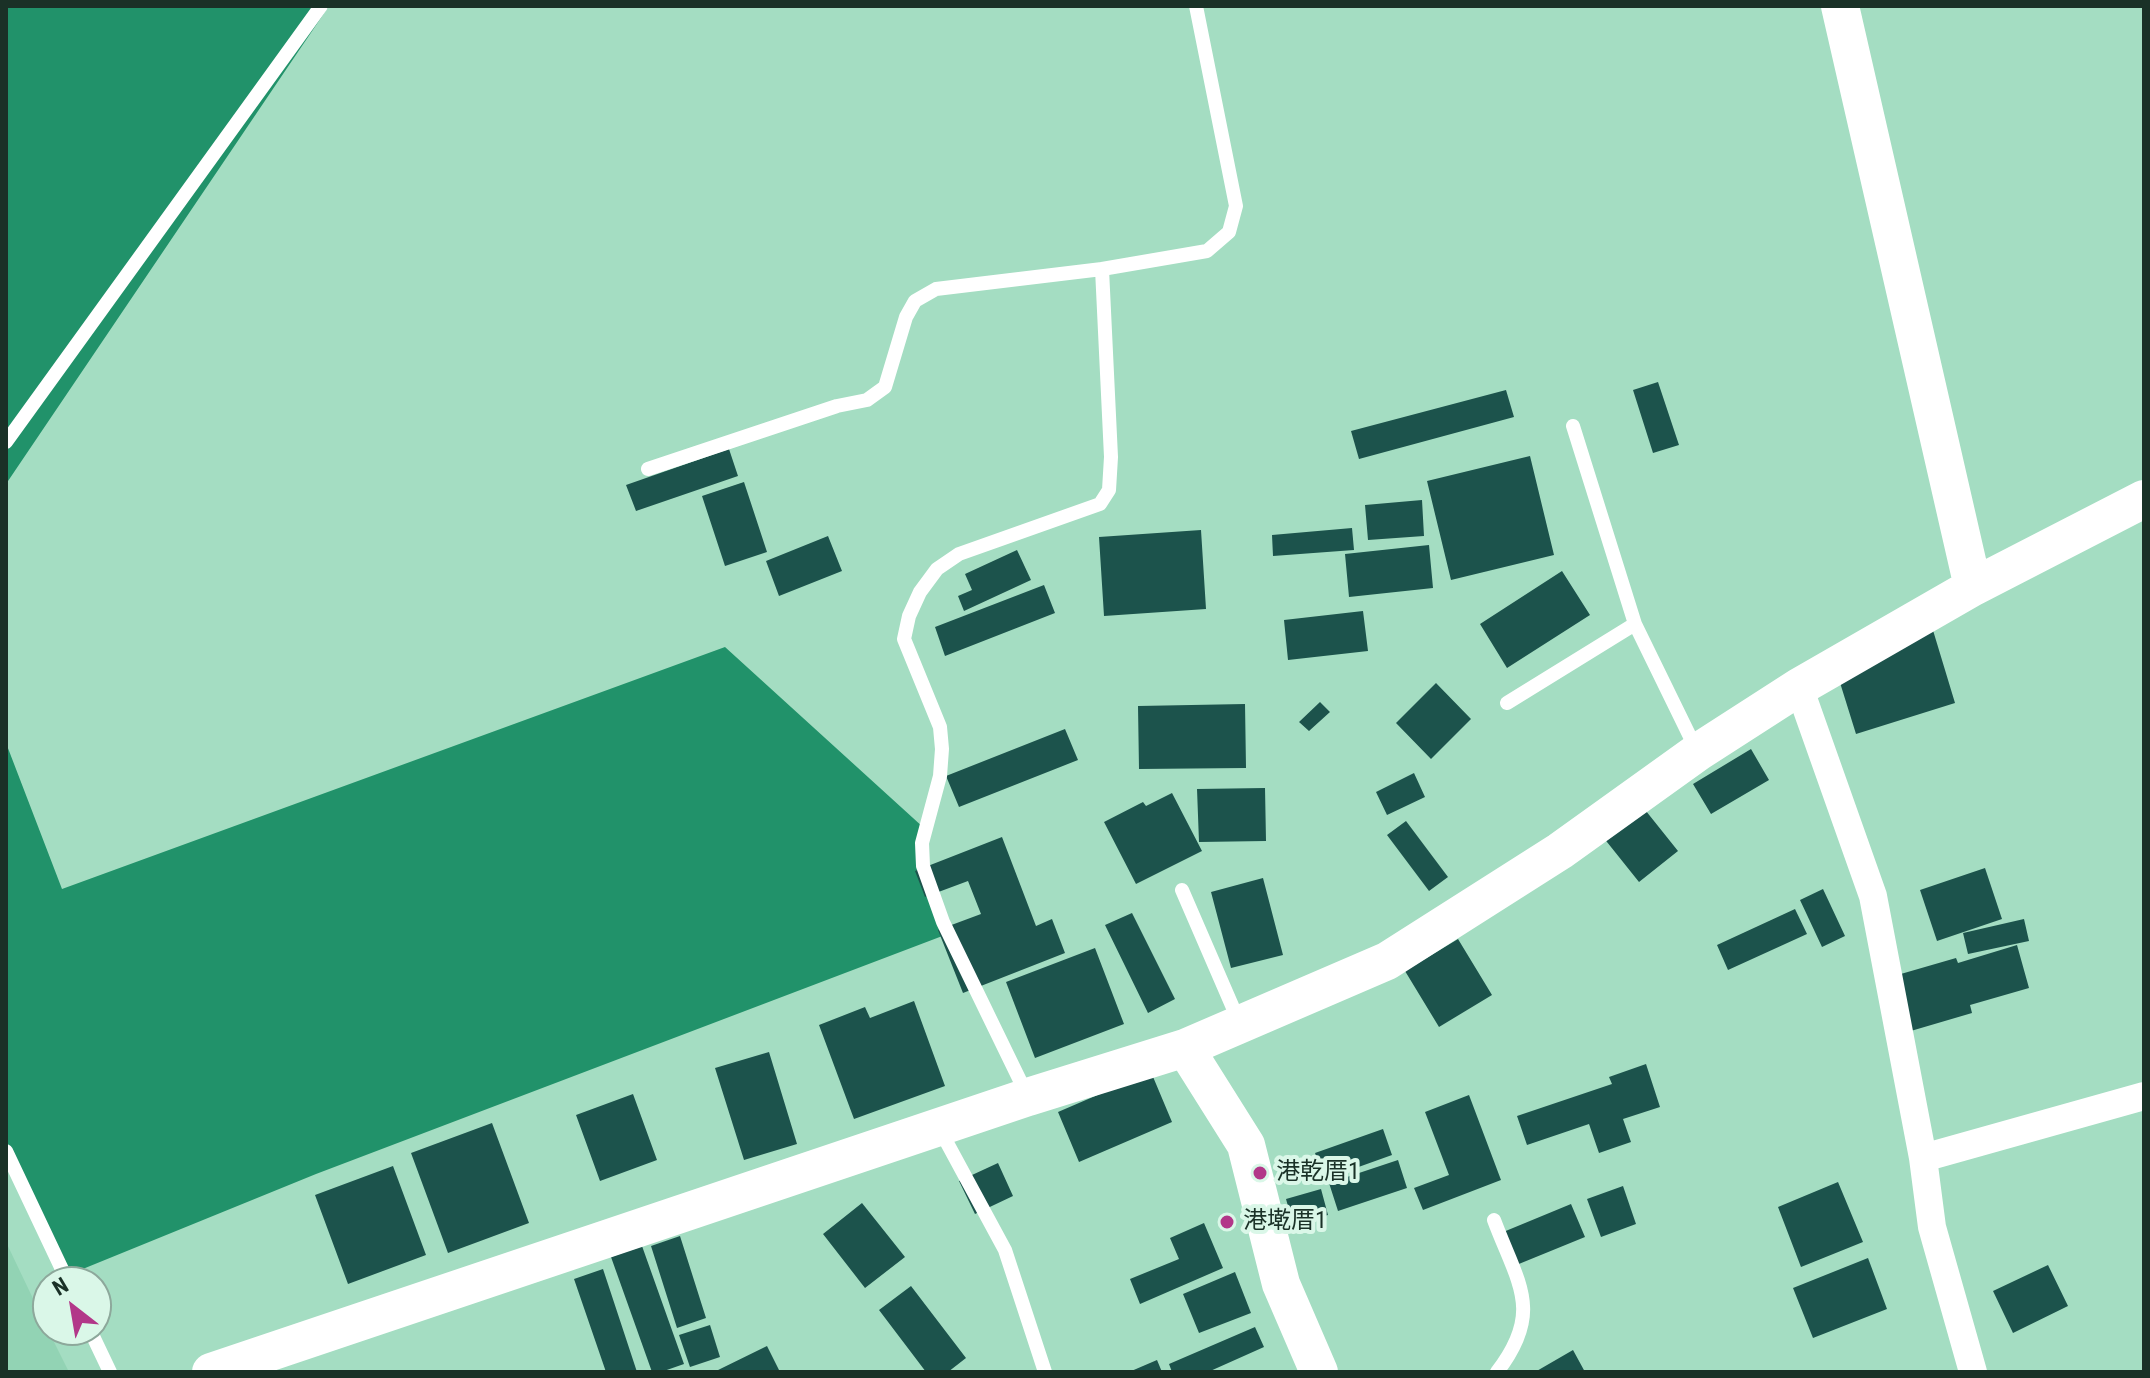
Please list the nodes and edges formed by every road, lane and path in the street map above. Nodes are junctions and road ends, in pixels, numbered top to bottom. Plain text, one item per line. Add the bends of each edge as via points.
1 (321, 6) edge
2 (1196, 6) edge
3 (1840, 6) edge
4 (1102, 269) junction
5 (1573, 426) dead end
6 (6, 442) edge
7 (648, 469) dead end
8 (2144, 499) edge
9 (1973, 587) junction
10 (1635, 624) junction
11 (1799, 687) junction
12 (1507, 703) dead end
13 (1698, 752) junction
14 (1182, 890) dead end
15 (1240, 1025) junction
16 (1185, 1048) junction
17 (2144, 1096) edge
18 (1028, 1097) junction
19 (938, 1128) junction
20 (6, 1151) edge
21 (1923, 1158) junction
22 (1494, 1220) dead end
23 (60, 1266) edge
24 (98, 1346) edge
25 (110, 1372) edge
26 (211, 1372) edge
27 (1045, 1372) edge
28 (1319, 1372) edge
29 (1497, 1372) edge
30 (1973, 1372) edge

1 - 6 lane
2 - 4 lane via 1236,206 1229,232 1207,251
3 - 9 street
4 - 7 lane via 936,289 915,301 885,387 867,400
4 - 18 lane via 1109,490 1100,504 959,554 937,569 920,592 904,639 940,727 942,749 922,843 923,866 943,922
5 - 10 lane
8 - 9 street
9 - 11 street
10 - 12 lane
10 - 13 lane
11 - 13 street
11 - 21 street via 1873,896
13 - 15 street via 1560,851 1387,961
14 - 15 lane
15 - 16 street
16 - 18 street
16 - 28 street via 1246,1145 1281,1284
17 - 21 street
18 - 19 street
19 - 26 street
19 - 27 lane via 1005,1250
20 - 23 lane
21 - 30 street via 1932,1227
22 - 29 lane via 1524,1301 1518,1337
24 - 25 lane

